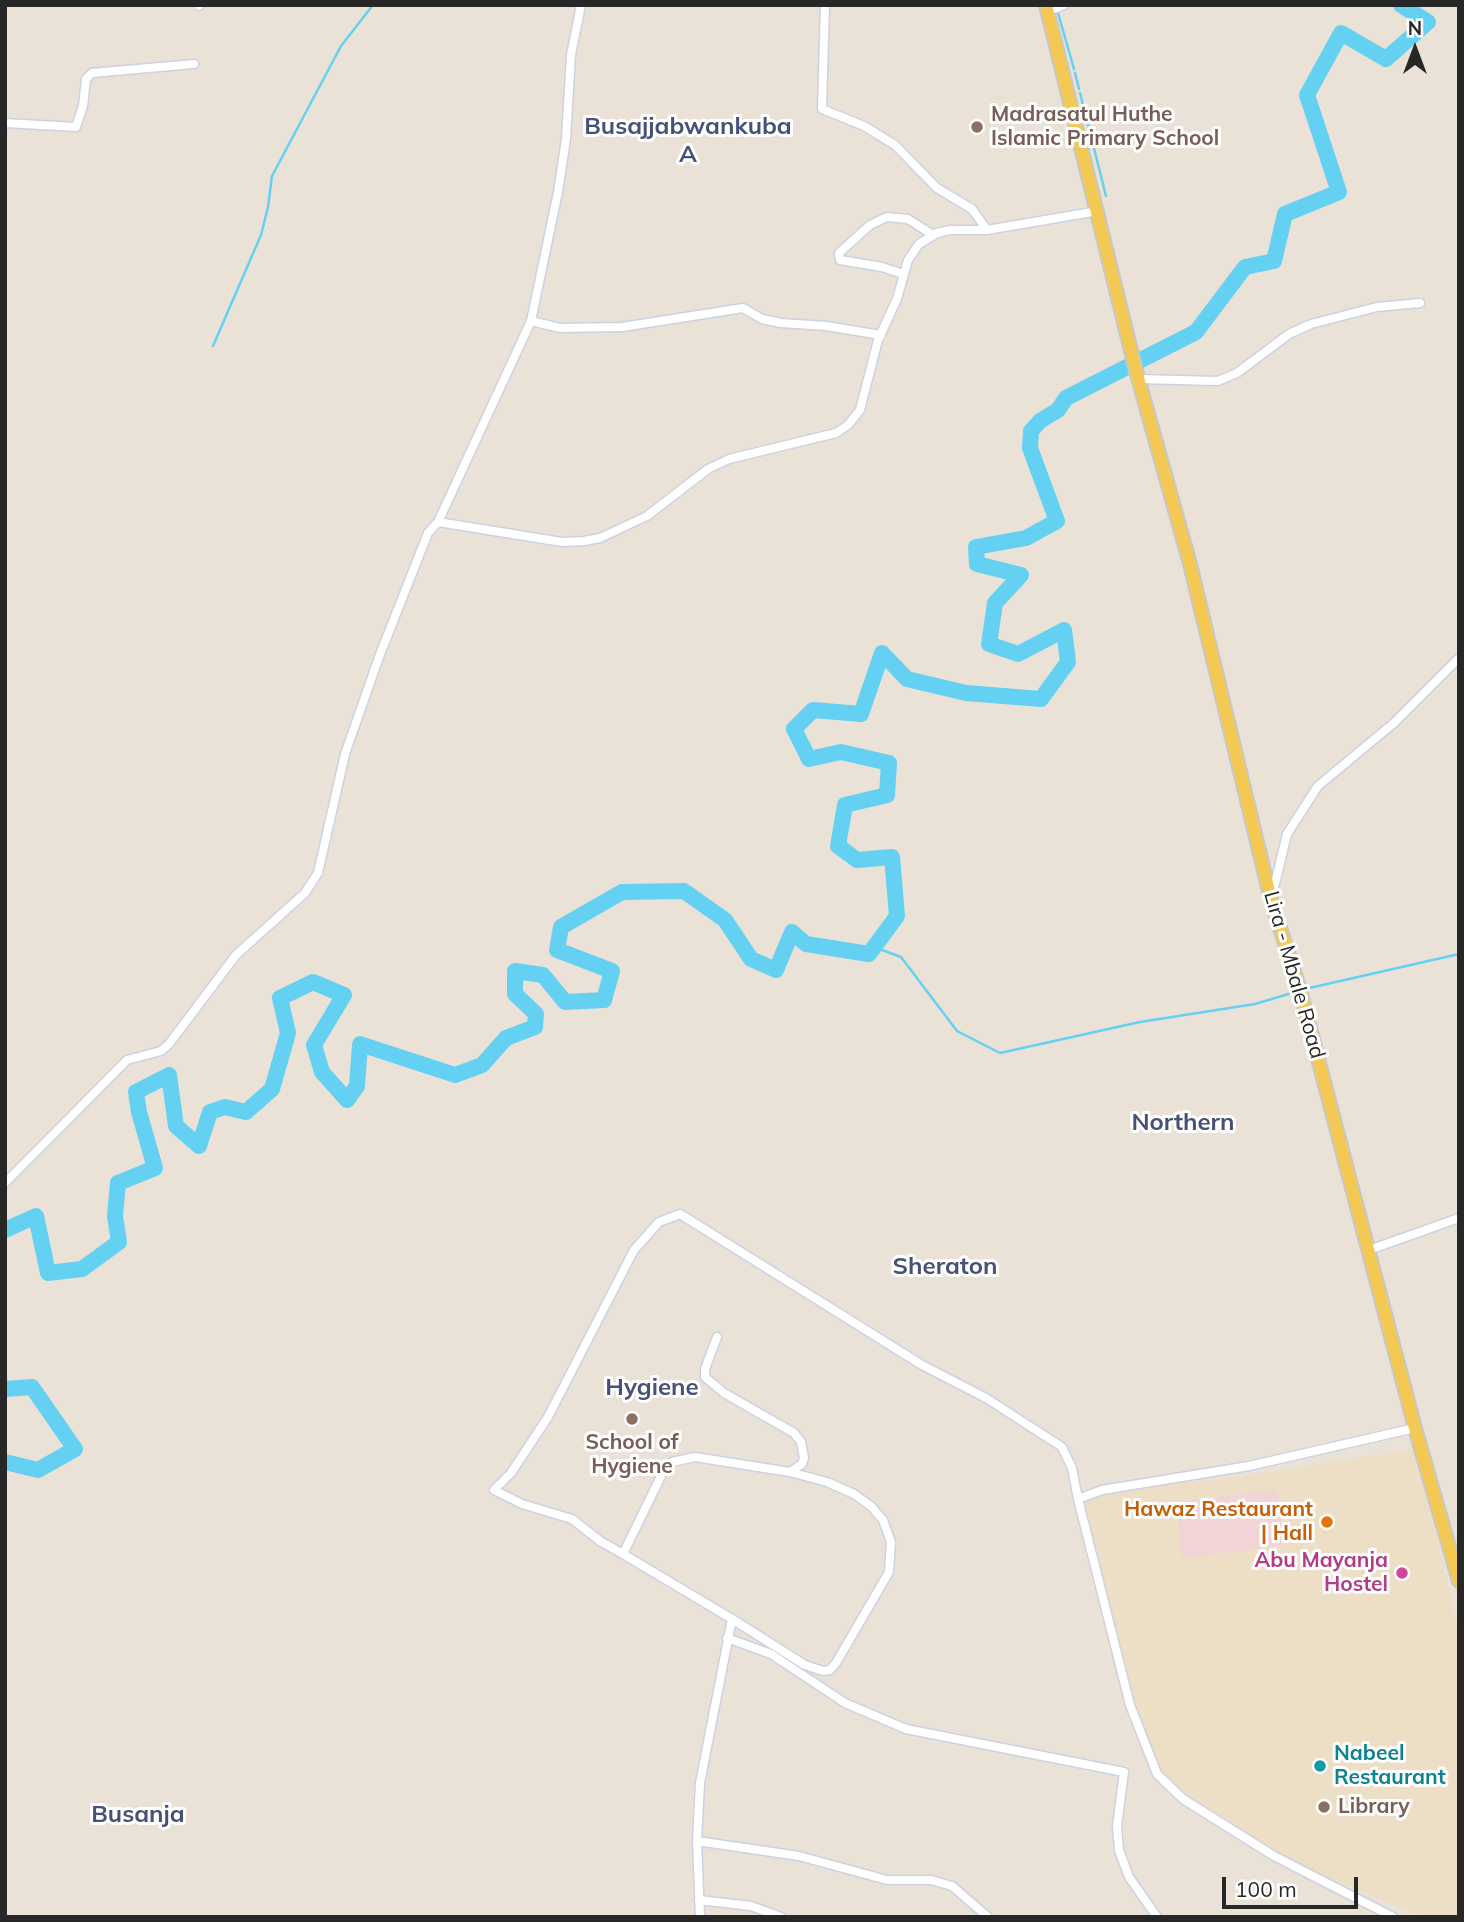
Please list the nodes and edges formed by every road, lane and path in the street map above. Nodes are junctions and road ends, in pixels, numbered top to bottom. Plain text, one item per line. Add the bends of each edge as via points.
1 (581, 5) edge
2 (825, 5) edge
3 (1064, 5) edge
4 (1047, 8) edge
5 (194, 64) dead end
6 (5, 122) edge
7 (1098, 211) junction
8 (987, 230) junction
9 (933, 235) junction
10 (903, 274) junction
11 (1420, 303) dead end
12 (531, 321) junction
13 (881, 335) junction
14 (1136, 373) junction
15 (438, 522) junction
16 (1459, 658) edge
17 (1271, 900) junction
18 (5, 1183) edge
19 (1459, 1218) edge
20 (1369, 1250) junction
21 (717, 1337) dead end
22 (1415, 1429) junction
23 (790, 1472) junction
24 (1078, 1499) junction
25 (623, 1554) junction
26 (1459, 1581) edge
27 (732, 1619) junction
28 (727, 1638) junction
29 (697, 1841) junction
30 (699, 1900) junction
31 (700, 1917) edge
32 (781, 1917) edge
33 (988, 1917) edge
34 (1157, 1917) edge
35 (1392, 1917) edge

1 - 12 street via 558,192
2 - 8 street via 822,109 895,145 937,188 972,209
3 - 4 street
4 - 7 main road
5 - 6 street via 92,73 86,79 76,127
7 - 8 street
7 - 14 main road, Lira - Mbale Road
8 - 9 street via 968,228
9 - 10 street via 912,253
9 - 10 street via 908,219 887,217 870,225 839,253 840,260
10 - 13 street
11 - 14 street via 1377,307 1311,324 1218,381
12 - 13 street via 560,328 602,328 743,307 761,319
12 - 15 street
13 - 15 street via 860,410 842,429 813,441 729,458 633,524 600,538 574,542
14 - 17 main road, Lira - Mbale Road via 1193,576
15 - 18 street via 424,541 345,754 321,863 312,884 241,948 169,1044 161,1051 127,1060
16 - 17 street via 1395,722 1318,786 1287,834
17 - 20 main road, Lira - Mbale Road via 1300,990
19 - 20 street
20 - 22 main road, Lira - Mbale Road
21 - 23 street via 705,1377 794,1433 804,1458
22 - 24 street via 1249,1465 1102,1490
22 - 26 main road, Lira - Mbale Road
23 - 25 street via 695,1457 672,1462
23 - 27 street via 854,1494 879,1514 891,1542 888,1576 827,1671 805,1665
24 - 25 street via 1062,1447 680,1214 659,1222 634,1250 548,1417 511,1474 494,1490 572,1519
24 - 35 street via 1130,1705 1157,1774 1183,1799 1274,1856
25 - 27 street
27 - 28 street
28 - 29 street via 700,1783
28 - 34 street via 771,1654 852,1707 906,1729 1124,1772 1117,1826 1119,1850 1129,1877
29 - 30 street
29 - 33 street via 799,1856 887,1880 931,1880 953,1886
30 - 31 street
30 - 32 street via 751,1906

